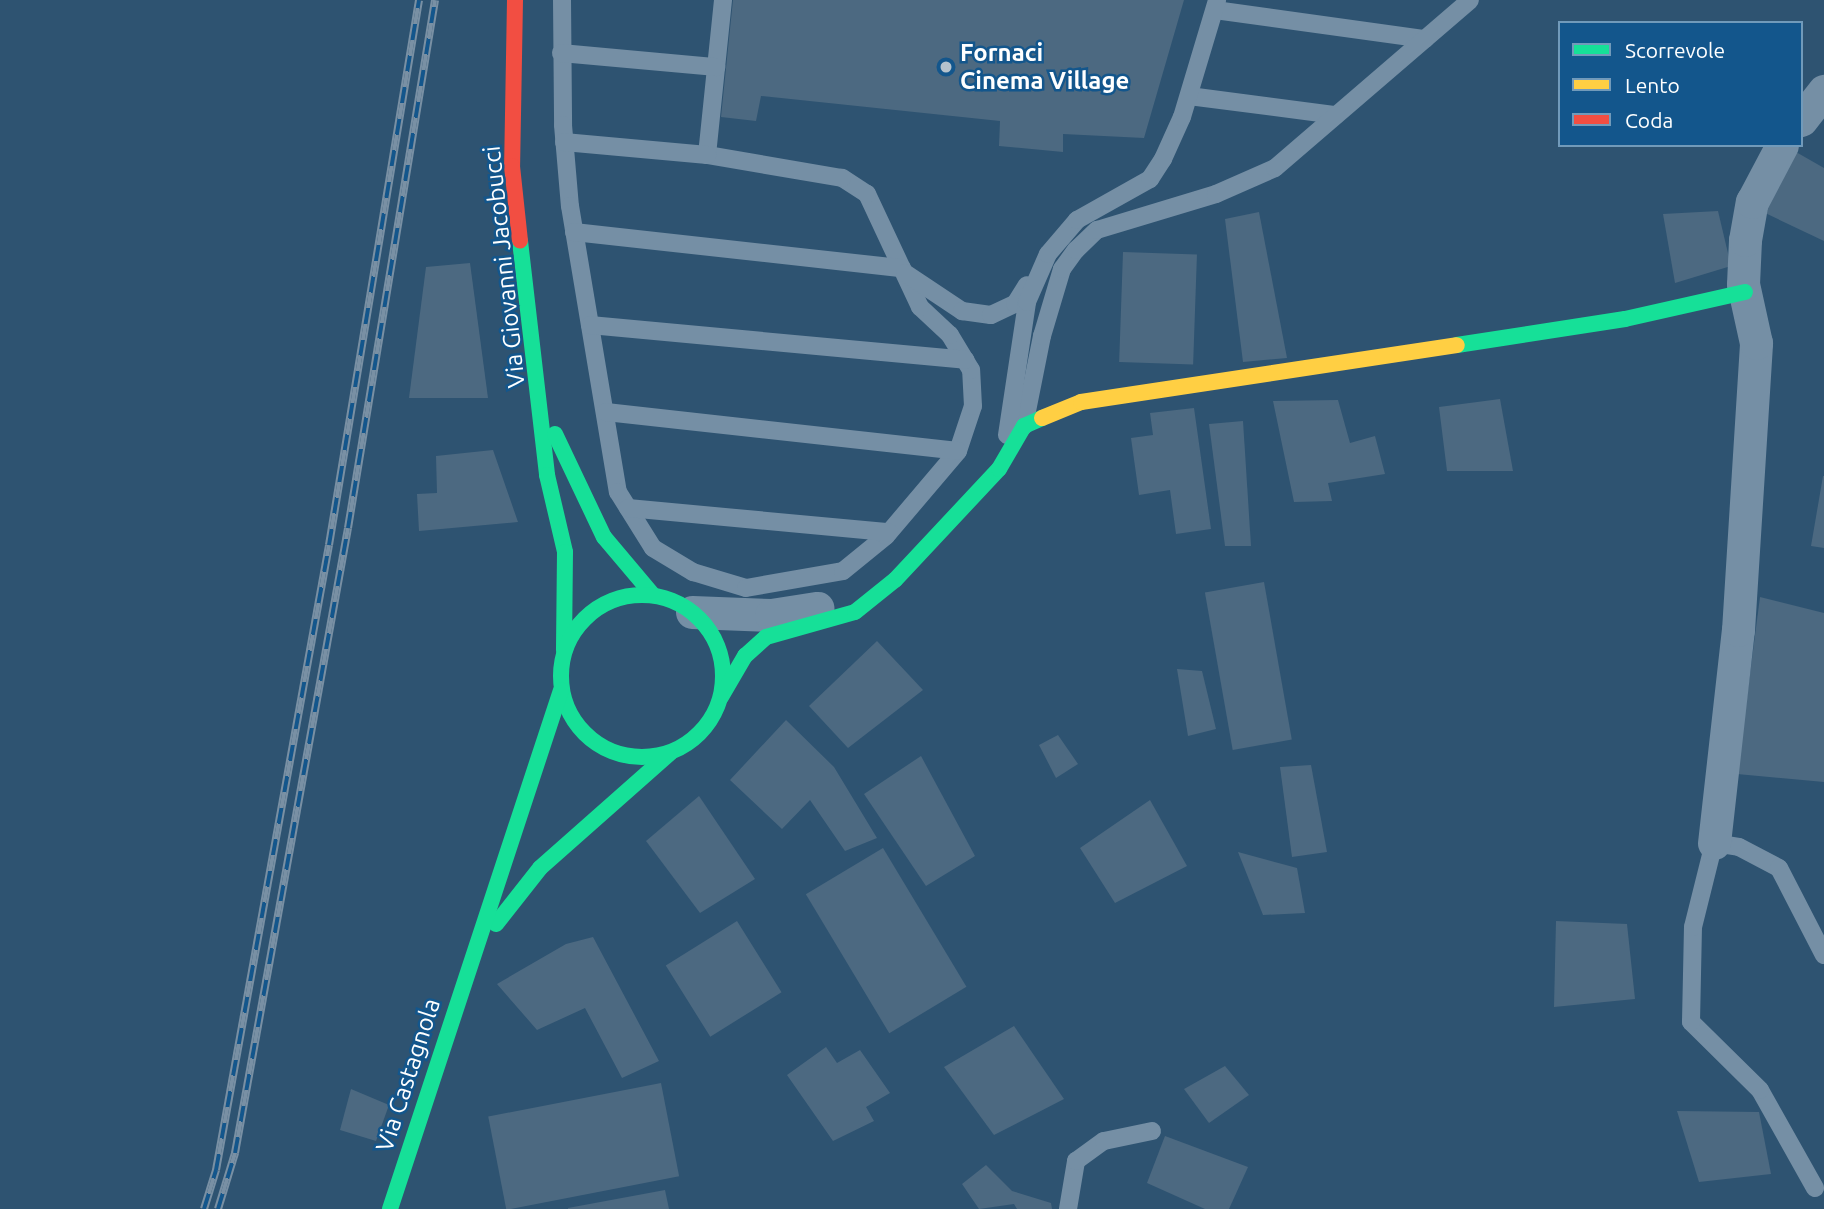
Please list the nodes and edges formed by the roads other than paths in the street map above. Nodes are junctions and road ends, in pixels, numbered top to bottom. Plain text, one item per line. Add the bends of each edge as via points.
1 (515, 0) edge
2 (562, 0) edge
3 (723, 0) edge
4 (1471, 0) edge
5 (1216, 5) edge
6 (1425, 39) junction
7 (561, 53) junction
8 (716, 66) junction
9 (1824, 91) edge
10 (1189, 96) junction
11 (1336, 115) junction
12 (1803, 117) edge
13 (564, 142) junction
14 (1781, 147) edge
15 (707, 155) junction
16 (574, 232) junction
17 (1048, 254) junction
18 (904, 270) junction
19 (1745, 292) junction
20 (590, 326) junction
21 (965, 359) junction
22 (541, 404) junction
23 (606, 412) junction
24 (1024, 426) junction
25 (958, 451) junction
26 (1004, 460) junction
27 (628, 508) junction
28 (889, 532) junction
29 (895, 580) junction
30 (653, 595) junction
31 (692, 612) junction
32 (564, 650) junction
33 (561, 690) junction
34 (721, 696) junction
35 (670, 753) junction
36 (1714, 843) junction
37 (1824, 955) edge
38 (471, 956) junction
39 (1153, 1131) dead end
40 (1815, 1188) dead end
41 (390, 1209) edge
42 (1068, 1209) edge

1 - 22 main road, Via Giovanni Jacobucci via 512,166
2 - 7 lane
3 - 8 lane
4 - 6 lane
5 - 6 lane
5 - 10 lane
6 - 11 lane
7 - 8 lane
7 - 13 lane
8 - 15 lane
9 - 12 street
10 - 11 lane
10 - 17 lane via 1150,178 1076,220
11 - 24 lane via 1275,168 1216,194 1097,230 1076,250 1062,269 1042,336
13 - 15 lane
13 - 16 lane
14 - 19 street via 1752,202
15 - 18 lane via 842,178 867,194
16 - 18 lane
16 - 20 lane
17 - 18 lane via 1015,304 991,316 961,311
17 - 26 lane via 1027,302
18 - 21 lane via 920,307 950,335
19 - 24 main road via 1625,319 1081,402
19 - 36 street via 1756,343 1738,630
20 - 21 lane
20 - 23 lane
21 - 25 lane via 971,370 973,406
22 - 30 main road via 604,537
22 - 32 main road via 547,475 565,552
23 - 25 lane
23 - 27 lane via 618,492
24 - 26 main road
25 - 28 lane
26 - 29 main road
27 - 28 lane
27 - 28 lane via 653,548 693,572 746,588 842,571
29 - 31 street via 805,610 771,615
29 - 34 main road via 855,612 766,637 745,656
30 - 31 main road
30 - 32 main road via 630,595 599,607 574,630
31 - 34 main road via 719,650
32 - 33 main road
33 - 35 main road via 582,732 601,747 647,758
33 - 38 main road, Via Castagnola via 535,755 510,857
34 - 35 main road via 711,721
35 - 38 main road via 540,868
36 - 37 lane via 1739,847 1779,868
36 - 40 lane via 1693,927 1691,1021 1760,1090
38 - 41 main road, Via Castagnola
39 - 42 lane via 1104,1141 1076,1161

